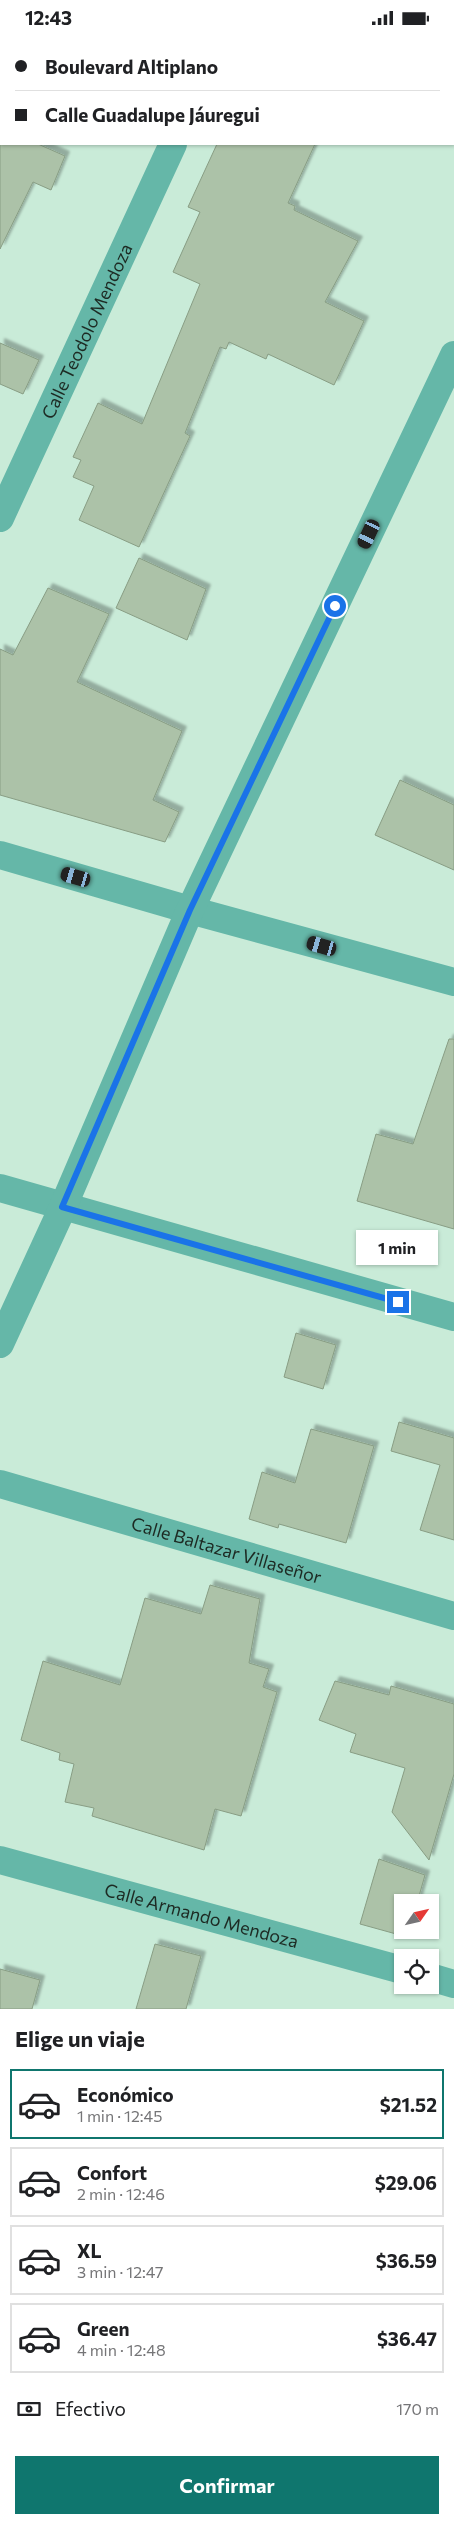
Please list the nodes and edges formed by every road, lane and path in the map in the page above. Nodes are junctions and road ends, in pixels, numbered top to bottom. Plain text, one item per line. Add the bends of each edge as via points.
1 (173, 145) edge
2 (454, 355) edge
3 (0, 517) edge
4 (0, 855) edge
5 (190, 910) junction
6 (454, 982) edge
7 (0, 1189) edge
8 (62, 1207) junction
9 (454, 1317) edge
10 (0, 1344) edge
11 (0, 1484) edge
12 (454, 1616) edge
13 (0, 1860) edge
14 (394, 1968) edge
15 (439, 1980) edge
16 (454, 1984) edge

1 - 3 street, Calle Teodolo Mendoza
2 - 5 street
4 - 5 street
5 - 6 street
5 - 8 street
7 - 8 street
8 - 9 street
8 - 10 street
11 - 12 street, Calle Baltazar Villaseñor
13 - 14 street, Calle Armando Mendoza
15 - 16 street

